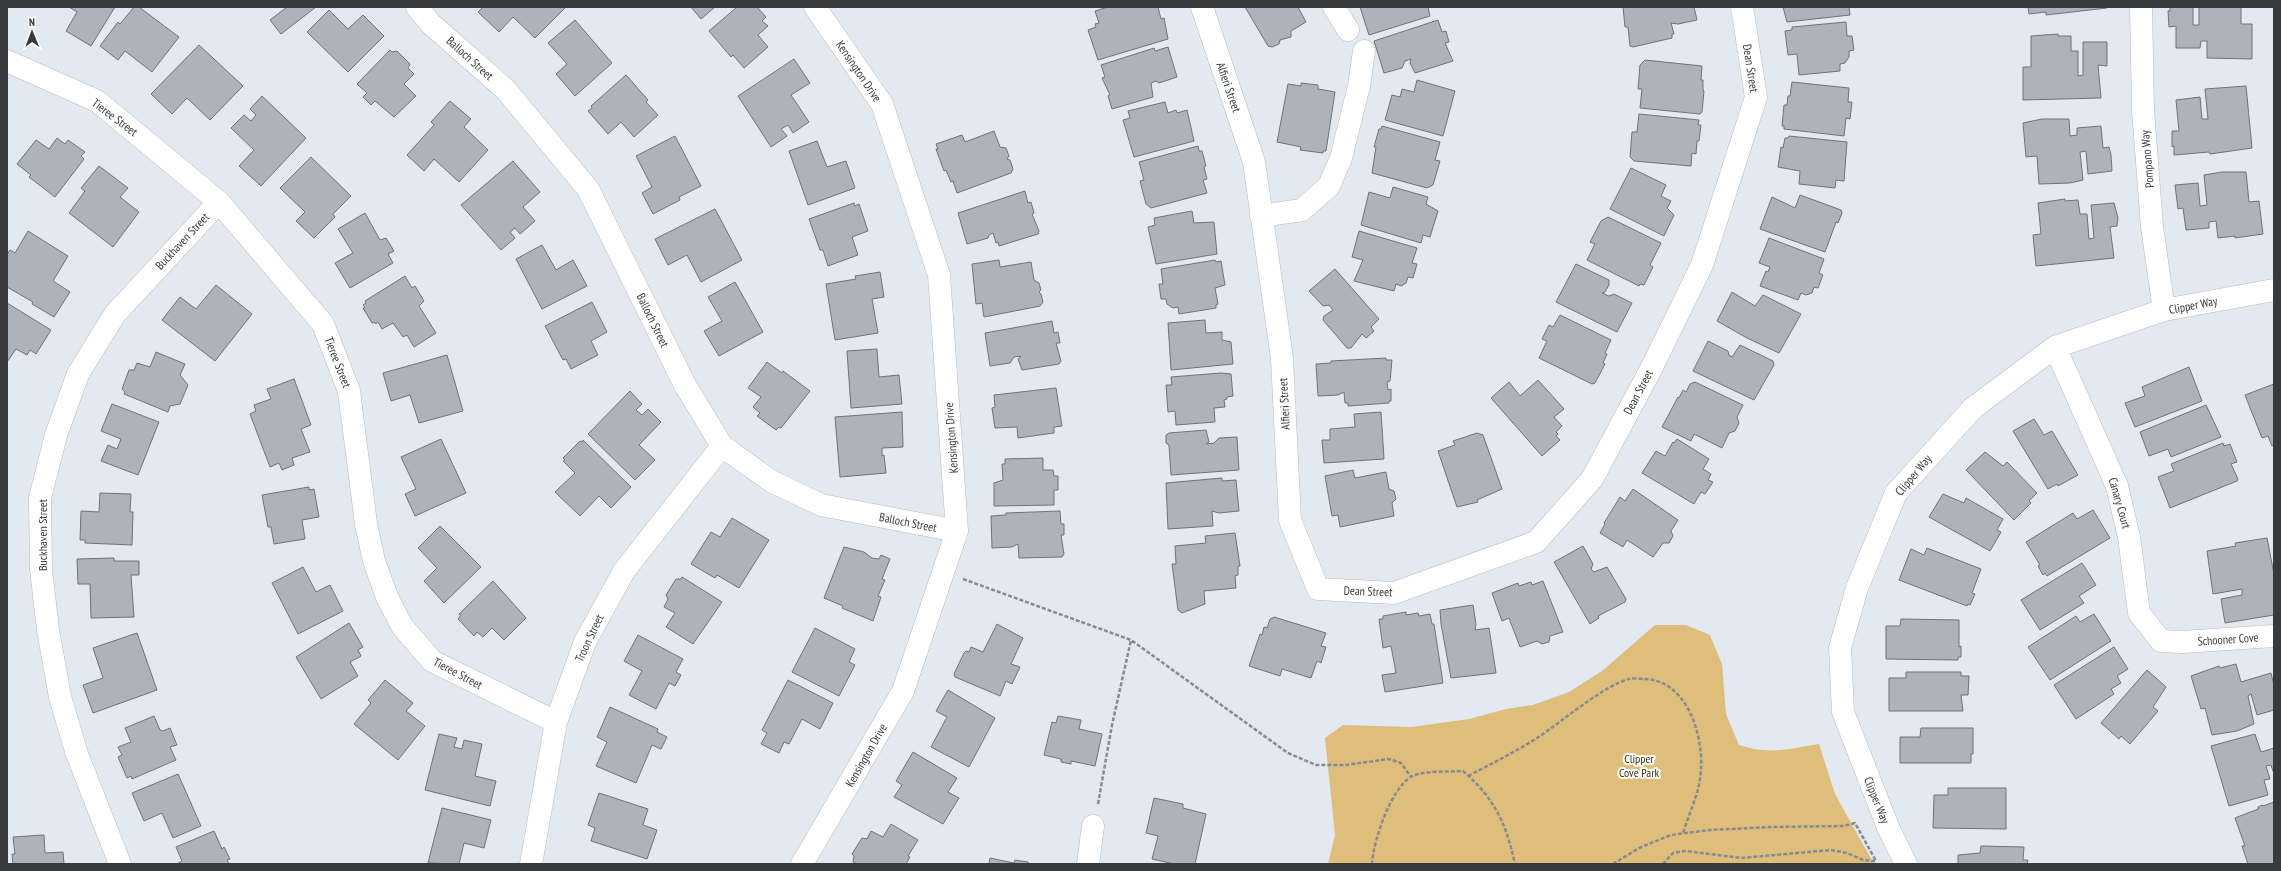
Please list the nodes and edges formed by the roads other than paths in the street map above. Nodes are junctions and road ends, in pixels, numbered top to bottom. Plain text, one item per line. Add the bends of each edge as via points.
1 (417, 7) edge
2 (815, 7) edge
3 (1202, 7) edge
4 (1334, 7) edge
5 (1742, 7) edge
6 (2141, 7) edge
7 (1348, 30) dead end
8 (1364, 52) dead end
9 (7, 61) edge
10 (219, 202) junction
11 (1262, 216) junction
12 (2274, 290) edge
13 (2164, 310) junction
14 (2056, 347) junction
15 (722, 446) junction
16 (957, 531) junction
17 (1318, 589) joint
18 (2274, 636) edge
19 (2182, 642) joint
20 (556, 722) junction
21 (1093, 826) road end
22 (120, 864) edge
23 (531, 864) edge
24 (802, 864) edge
25 (1088, 864) edge
26 (1906, 864) edge

1 - 15 street, Balloch Street via 431,24 506,90 588,189 685,385
2 - 16 street, Kensington Drive via 882,104 939,275
3 - 11 street, Alfieri Street via 1254,162
4 - 7 street
5 - 17 street, Dean Street via 1756,97 1702,265 1650,371 1592,479 1536,542 1394,593
6 - 13 street, Pompano Way via 2143,110 2152,228
8 - 11 street via 1360,86 1341,158 1329,186 1302,210
9 - 10 street, Tieree Street via 97,101
10 - 20 street, Tieree Street via 323,324 349,391 366,524 374,561 387,597 402,626 432,661
10 - 22 street, Buckhaven Street via 115,314 78,374 56,435 40,498 41,568 48,630 60,697 76,754
11 - 17 street, Alfieri Street via 1282,358 1290,520
12 - 13 street, Clipper Way
13 - 14 street, Clipper Way
14 - 19 street, Canary Court via 2118,486 2129,537 2139,613 2162,641
14 - 26 street, Clipper Way via 1973,408 1896,493 1857,588 1840,648 1843,712 1888,827
15 - 16 street, Balloch Street via 771,481 821,505
15 - 20 street, Troon Street via 624,571 585,642
16 - 24 street, Kensington Drive via 903,690
18 - 19 street, Schooner Cove
20 - 23 street, Troon Street
21 - 25 street

